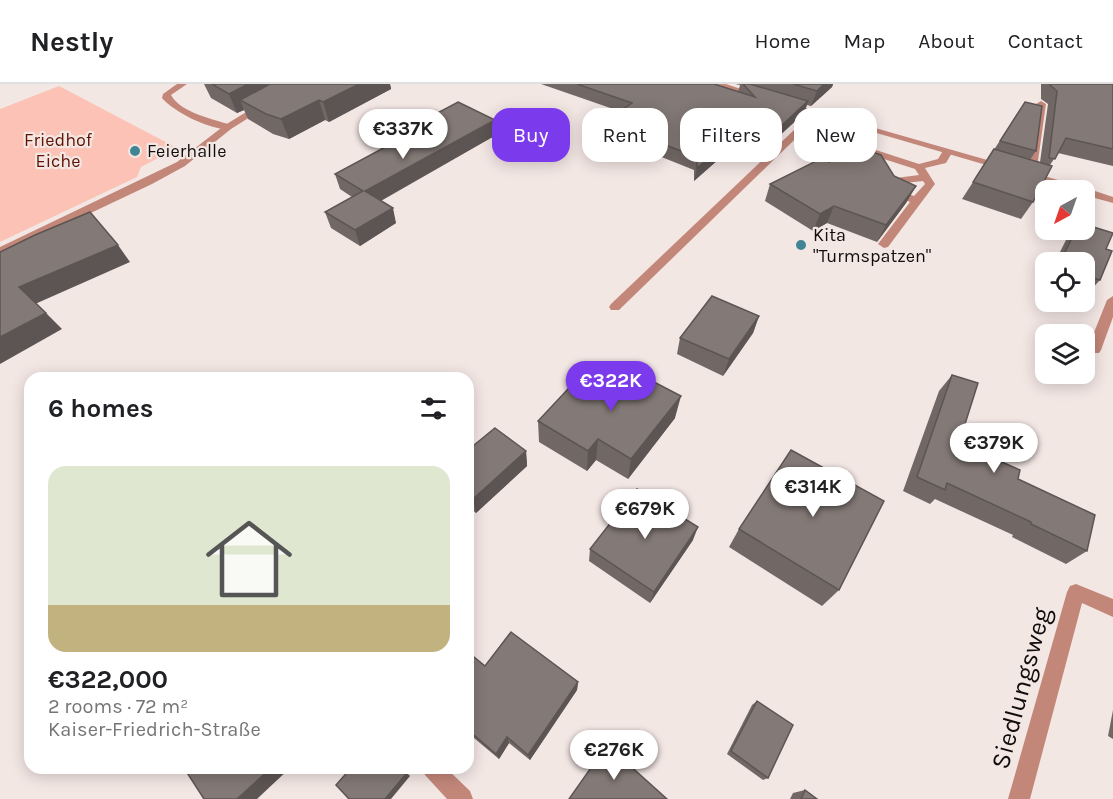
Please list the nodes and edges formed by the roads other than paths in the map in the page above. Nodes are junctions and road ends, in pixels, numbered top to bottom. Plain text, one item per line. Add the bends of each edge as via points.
1 (183, 84) edge
2 (717, 84) edge
3 (271, 102) edge
4 (1041, 104) edge
5 (800, 108) edge
6 (228, 127) junction
7 (877, 131) edge
8 (794, 135) edge
9 (948, 151) junction
10 (877, 154) edge
11 (919, 167) junction
12 (1031, 175) junction
13 (926, 177) junction
14 (1047, 180) edge
15 (1095, 195) edge
16 (1113, 200) edge
17 (916, 201) junction
18 (884, 244) edge
19 (0, 252) edge
20 (1113, 300) edge
21 (615, 307) dead end
22 (1095, 347) edge
23 (1113, 608) edge
24 (438, 774) edge
25 (462, 799) edge
26 (1019, 799) edge

1 - 6 street via 167,94 171,102 189,114
2 - 5 street
3 - 6 street
4 - 12 street
6 - 19 street via 182,164 148,183
7 - 9 street
8 - 21 street
9 - 11 street via 942,161
9 - 12 street
10 - 11 street
11 - 13 street
12 - 14 street
13 - 17 street via 930,184
13 - 17 street via 888,182
15 - 16 street
17 - 18 street
20 - 22 street
23 - 26 street, Siedlungsweg via 1076,592
24 - 25 street

